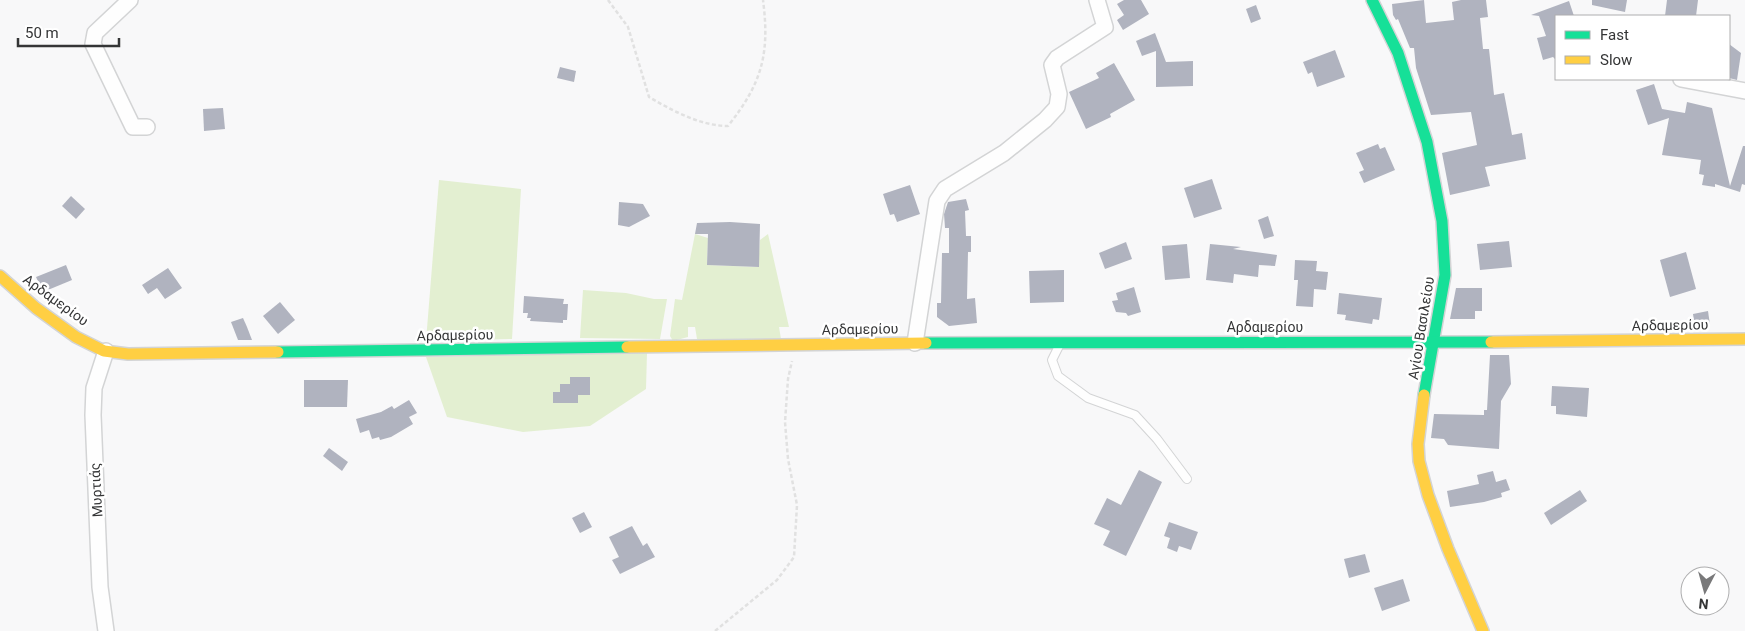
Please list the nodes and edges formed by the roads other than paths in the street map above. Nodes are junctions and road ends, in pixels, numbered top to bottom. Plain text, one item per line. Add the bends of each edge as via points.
1 (130, 0) edge
2 (1097, 0) edge
3 (1372, 0) edge
4 (1685, 80) edge
5 (1745, 91) edge
6 (147, 128) dead end
7 (0, 276) edge
8 (1745, 339) edge
9 (1061, 341) junction
10 (916, 343) junction
11 (1434, 343) junction
12 (106, 351) junction
13 (1187, 479) dead end
14 (106, 631) edge
15 (1483, 631) edge

1 - 6 street via 95,33 93,44 132,127
2 - 10 street via 1105,27 1057,58 1052,66 1059,94 1057,107 1004,153 945,189 937,201
3 - 11 street, Αγίου Βασιλείου via 1398,53 1427,142 1440,212 1445,275
4 - 5 street
7 - 12 street, Αρδαμερίου via 65,329
8 - 11 street, Αρδαμερίου
9 - 10 street, Αρδαμερίου
9 - 11 street, Αρδαμερίου
9 - 13 lane via 1052,360 1058,376 1088,398 1134,415 1158,439
10 - 12 street, Αρδαμερίου
11 - 15 street, Αγίου Βασιλείου via 1422,409 1419,461 1448,549
12 - 14 street, Μυρτιάς via 94,388 93,415 100,587

